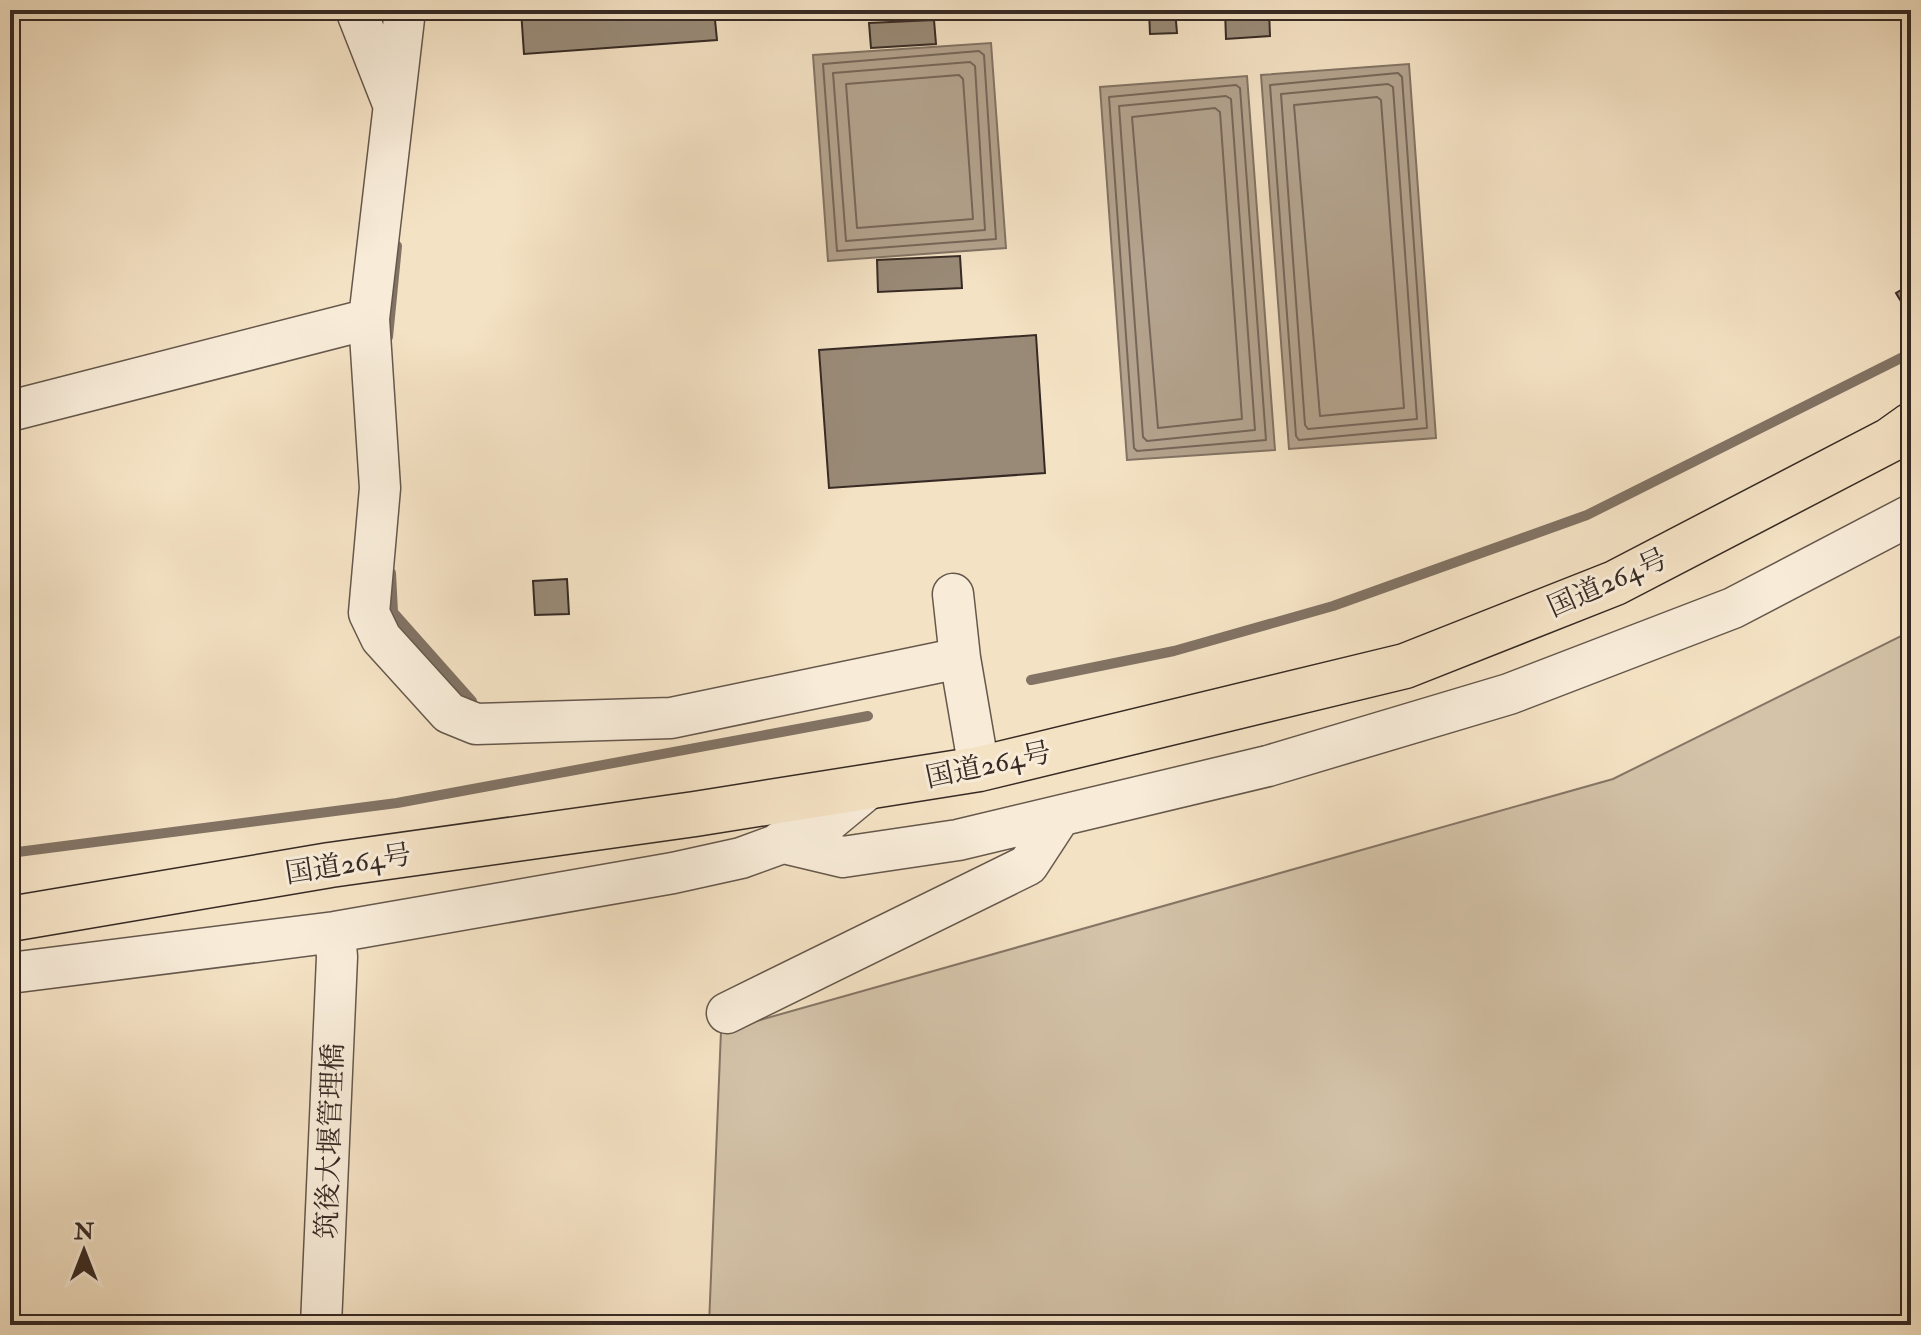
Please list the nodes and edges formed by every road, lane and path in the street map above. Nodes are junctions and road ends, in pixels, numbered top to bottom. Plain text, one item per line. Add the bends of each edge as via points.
1 (356, 10) edge
2 (405, 10) edge
3 (393, 104) junction
4 (369, 319) junction
5 (10, 411) edge
6 (1911, 425) edge
7 (1911, 515) edge
8 (953, 594) dead end
9 (960, 658) junction
10 (979, 769) junction
11 (870, 787) junction
12 (1060, 816) junction
13 (780, 842) junction
14 (10, 919) edge
15 (336, 944) junction
16 (10, 973) edge
17 (727, 1013) dead end
18 (321, 1325) edge

1 - 3 street
2 - 3 street
3 - 4 street
4 - 5 street
4 - 9 street via 380,488 369,613 381,638 449,713 476,724 671,718
6 - 10 highway, 国道264号 via 1615,583 1405,666
7 - 12 street via 1733,608 1509,694 1268,766
8 - 9 street
9 - 10 street
10 - 11 highway, 国道264号
11 - 13 street via 818,830
11 - 14 highway, 国道264号 via 330,865
12 - 13 street via 958,840 843,857
12 - 17 street via 1028,865
13 - 15 street via 741,858
15 - 16 street
15 - 18 street, 筑後大堰管理橋

